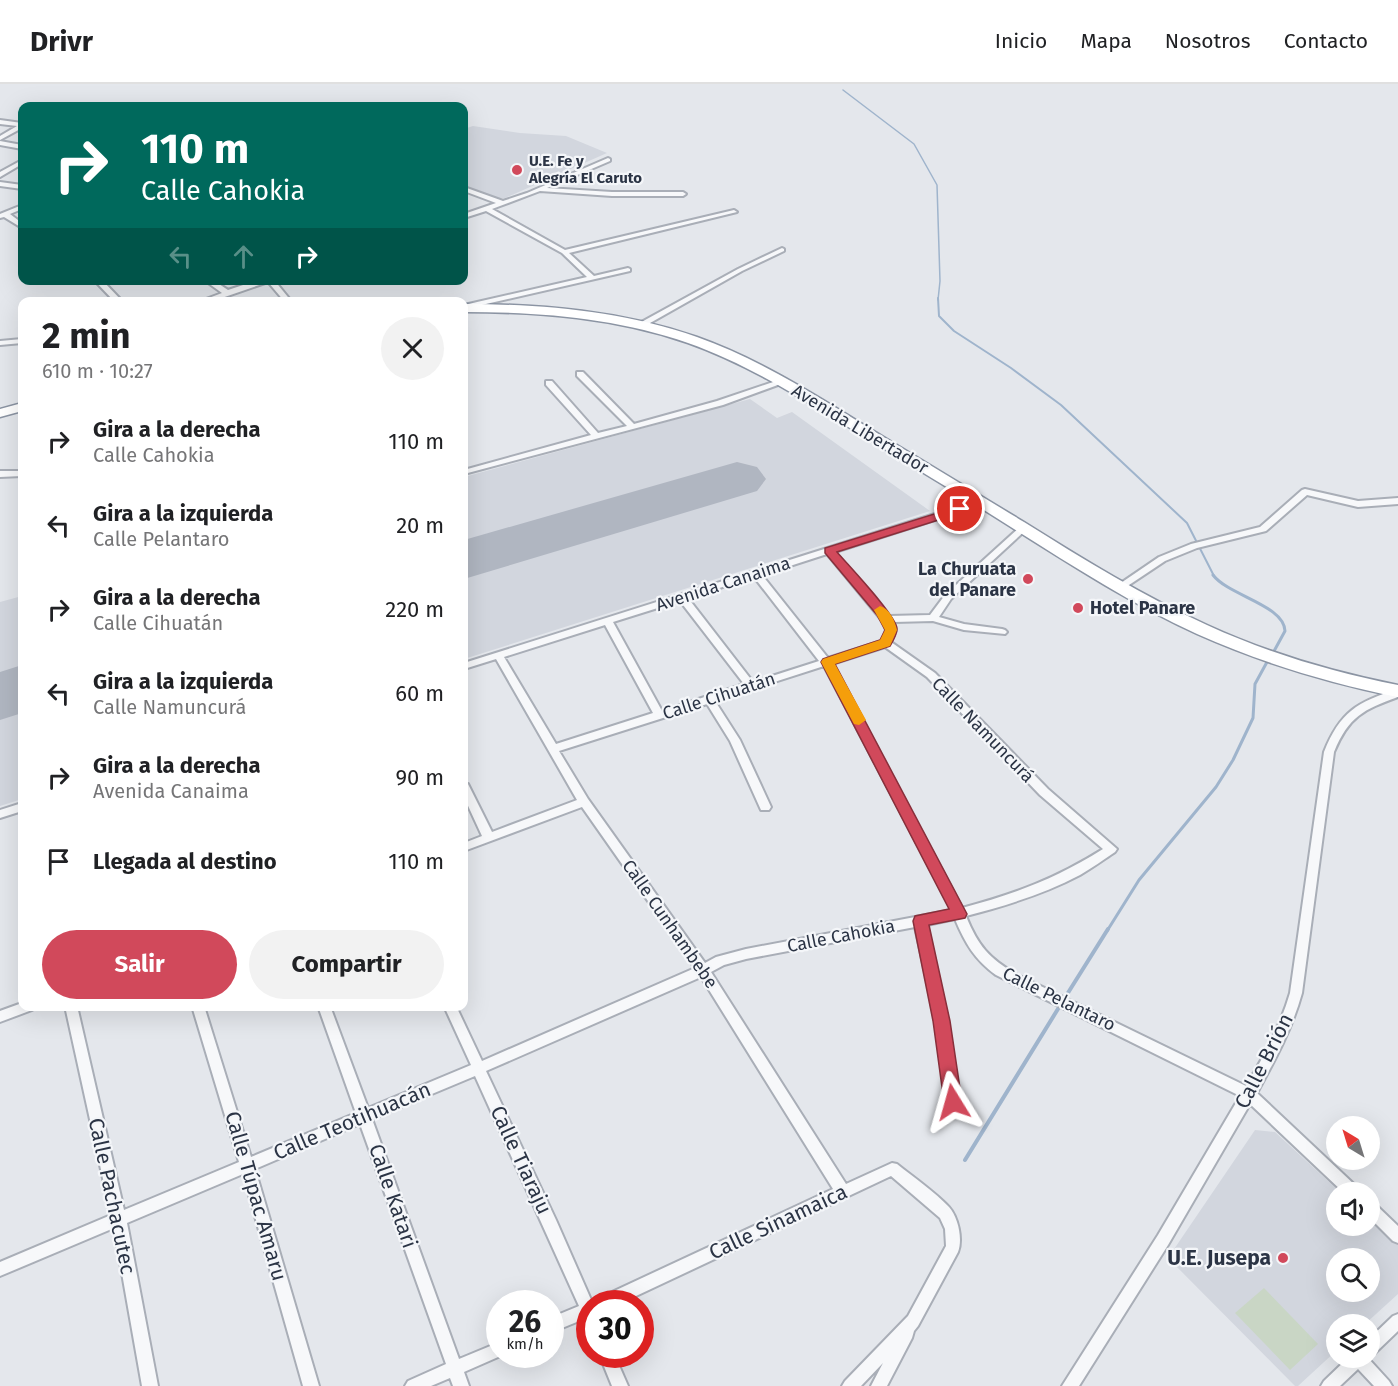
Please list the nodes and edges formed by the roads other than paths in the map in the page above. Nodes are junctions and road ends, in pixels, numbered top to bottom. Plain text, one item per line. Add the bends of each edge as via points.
1 (0, 122) edge
2 (18, 124) edge
3 (18, 127) edge
4 (0, 138) edge
5 (0, 143) edge
6 (18, 146) edge
7 (608, 160) dead end
8 (18, 164) edge
9 (0, 165) edge
10 (12, 168) junction
11 (0, 175) edge
12 (0, 183) edge
13 (18, 186) edge
14 (468, 190) edge
15 (538, 190) junction
16 (683, 194) dead end
17 (503, 203) junction
18 (486, 208) junction
19 (18, 209) edge
20 (734, 212) dead end
21 (2, 215) edge
22 (468, 215) edge
23 (18, 224) edge
24 (782, 250) dead end
25 (564, 252) junction
26 (628, 270) dead end
27 (592, 278) junction
28 (102, 285) edge
29 (215, 285) edge
30 (251, 285) edge
31 (274, 285) edge
32 (227, 293) junction
33 (115, 297) edge
34 (215, 297) edge
35 (285, 297) edge
36 (468, 306) edge
37 (468, 307) edge
38 (640, 325) junction
39 (18, 341) edge
40 (0, 343) edge
41 (580, 374) dead end
42 (782, 382) junction
43 (549, 383) dead end
44 (18, 407) edge
45 (0, 413) edge
46 (632, 426) junction
47 (596, 436) junction
48 (468, 470) edge
49 (0, 474) edge
50 (18, 474) edge
51 (1398, 501) edge
52 (982, 502) junction
53 (1024, 528) junction
54 (829, 550) junction
55 (756, 573) junction
56 (1120, 587) junction
57 (682, 597) junction
58 (933, 618) junction
59 (887, 619) junction
60 (608, 621) junction
61 (1002, 632) dead end
62 (886, 643) junction
63 (498, 655) junction
64 (827, 662) junction
65 (468, 665) edge
66 (751, 686) junction
67 (1398, 692) edge
68 (709, 699) junction
69 (659, 715) junction
70 (553, 749) junction
71 (468, 795) edge
72 (584, 802) junction
73 (765, 807) dead end
74 (18, 808) edge
75 (0, 814) edge
76 (489, 838) junction
77 (468, 846) edge
78 (1111, 849) joint
79 (959, 914) junction
80 (920, 921) junction
81 (703, 970) junction
82 (18, 1010) edge
83 (72, 1011) edge
84 (200, 1011) edge
85 (326, 1011) edge
86 (452, 1011) edge
87 (0, 1017) edge
88 (478, 1068) junction
89 (1249, 1094) junction
90 (953, 1102) dead end
91 (365, 1116) junction
92 (247, 1165) junction
93 (1341, 1182) edge
94 (843, 1192) junction
95 (119, 1219) junction
96 (1380, 1219) edge
97 (1398, 1236) edge
98 (0, 1269) edge
99 (579, 1290) edge
100 (632, 1290) edge
101 (1398, 1320) edge
102 (913, 1321) junction
103 (1380, 1337) edge
104 (486, 1354) edge
105 (454, 1368) junction
106 (612, 1368) edge
107 (1348, 1368) edge
108 (1372, 1368) edge
109 (150, 1386) edge
110 (311, 1386) edge
111 (413, 1386) edge
112 (461, 1386) edge
113 (620, 1386) edge
114 (850, 1386) edge
115 (879, 1386) edge
116 (1070, 1386) edge
117 (1329, 1386) edge
118 (1384, 1386) edge

1 - 2 street
3 - 4 street
5 - 6 street
7 - 15 street
8 - 10 street
9 - 10 street
10 - 11 street
12 - 13 street
14 - 17 street
15 - 16 street
15 - 17 street
17 - 18 street
18 - 22 street
18 - 25 street
19 - 21 street
20 - 25 street
21 - 23 street
24 - 38 street
25 - 27 street
26 - 27 street
27 - 36 street
28 - 33 street
29 - 32 street
30 - 32 street
31 - 35 street
32 - 34 street
37 - 38 highway, Avenida Libertador via 557,311
38 - 42 highway, Avenida Libertador via 715,349
39 - 40 street
41 - 46 street
42 - 46 street
42 - 52 highway, Avenida Libertador
43 - 47 street
44 - 45 highway
46 - 47 street
47 - 48 street
49 - 50 street
51 - 56 street via 1358,504 1305,492 1263,529 1199,545 1151,565
52 - 53 highway, Avenida Libertador
52 - 54 street, Avenida Canaima
53 - 56 highway, Avenida Libertador
53 - 58 street via 948,597
54 - 55 street, Avenida Canaima
54 - 59 street
55 - 57 street, Avenida Canaima
55 - 64 street, Calle Pelantaro
56 - 67 highway, Avenida Libertador via 1248,649
57 - 60 street, Avenida Canaima
57 - 66 street
58 - 59 street
58 - 61 street
59 - 62 street via 891,630
60 - 63 street, Avenida Canaima
60 - 69 street
62 - 64 street, Calle Cihuatán
62 - 78 street, Calle Namuncurá via 944,687 1044,792
63 - 65 street, Avenida Canaima
63 - 70 street, Calle Cunhambebe
64 - 66 street, Calle Cihuatán
64 - 79 street, Calle Pelantaro
66 - 68 street, Calle Cihuatán
67 - 89 street, Calle Brión via 1347,717 1332,744 1322,792 1296,993 1280,1039
68 - 69 street, Calle Cihuatán
68 - 73 street via 735,740
69 - 70 street, Calle Cihuatán
70 - 72 street, Calle Cunhambebe
71 - 76 street
72 - 76 street
72 - 81 street, Calle Cunhambebe
74 - 75 street
76 - 77 street
78 - 79 street, Calle Cahokia via 1042,887
79 - 80 street, Calle Cahokia
79 - 89 street, Calle Pelantaro via 976,952 996,968
80 - 81 street, Calle Cahokia via 728,958
80 - 90 street via 942,1021
81 - 88 street, Calle Teotihuacán
81 - 94 street, Calle Cunhambebe
82 - 87 street
83 - 95 street, Calle Pachacutec
84 - 92 street, Calle Túpac Amaru
85 - 91 street, Calle Katari
86 - 88 street, Calle Tiaraju
88 - 91 street, Calle Teotihuacán
88 - 99 street, Calle Tiaraju
89 - 93 street, Calle Pelantaro
89 - 116 street, Calle Brión
91 - 92 street, Calle Teotihuacán
91 - 105 street, Calle Katari
92 - 95 street, Calle Teotihuacán
92 - 110 street, Calle Túpac Amaru
94 - 100 street, Calle Sinamaica
94 - 102 street, Calle Sinamaica via 892,1169 945,1213 952,1229 953,1247
95 - 98 street, Calle Teotihuacán
95 - 109 street, Calle Pachacutec
96 - 97 street
101 - 103 street
102 - 114 street
102 - 115 street
104 - 105 street
105 - 111 street
105 - 112 street, Calle Katari
106 - 113 street
107 - 117 street
108 - 118 street

